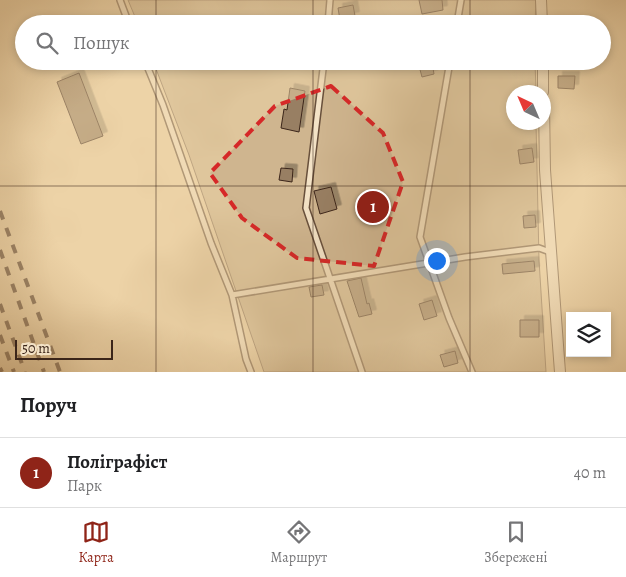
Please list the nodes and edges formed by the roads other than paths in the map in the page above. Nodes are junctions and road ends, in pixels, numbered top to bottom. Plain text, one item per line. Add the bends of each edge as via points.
1 (120, 0) edge
2 (330, 0) edge
3 (461, 0) edge
4 (541, 0) edge
5 (126, 15) edge
6 (329, 15) edge
7 (458, 15) edge
8 (542, 15) edge
9 (149, 70) edge
10 (323, 70) edge
11 (448, 70) edge
12 (543, 70) edge
13 (543, 85) edge
14 (544, 130) edge
15 (550, 252) junction
16 (429, 263) junction
17 (329, 279) junction
18 (232, 295) junction
19 (251, 372) edge
20 (362, 372) edge
21 (472, 372) edge
22 (560, 372) edge

1 - 5 lane
2 - 6 lane
3 - 7 lane
4 - 8 street
9 - 18 lane
10 - 17 lane via 306,208
11 - 16 lane via 420,237
12 - 13 street
14 - 15 street
15 - 16 lane via 540,248
15 - 22 street
16 - 17 lane
16 - 21 lane
17 - 18 lane
17 - 20 lane
18 - 19 lane

